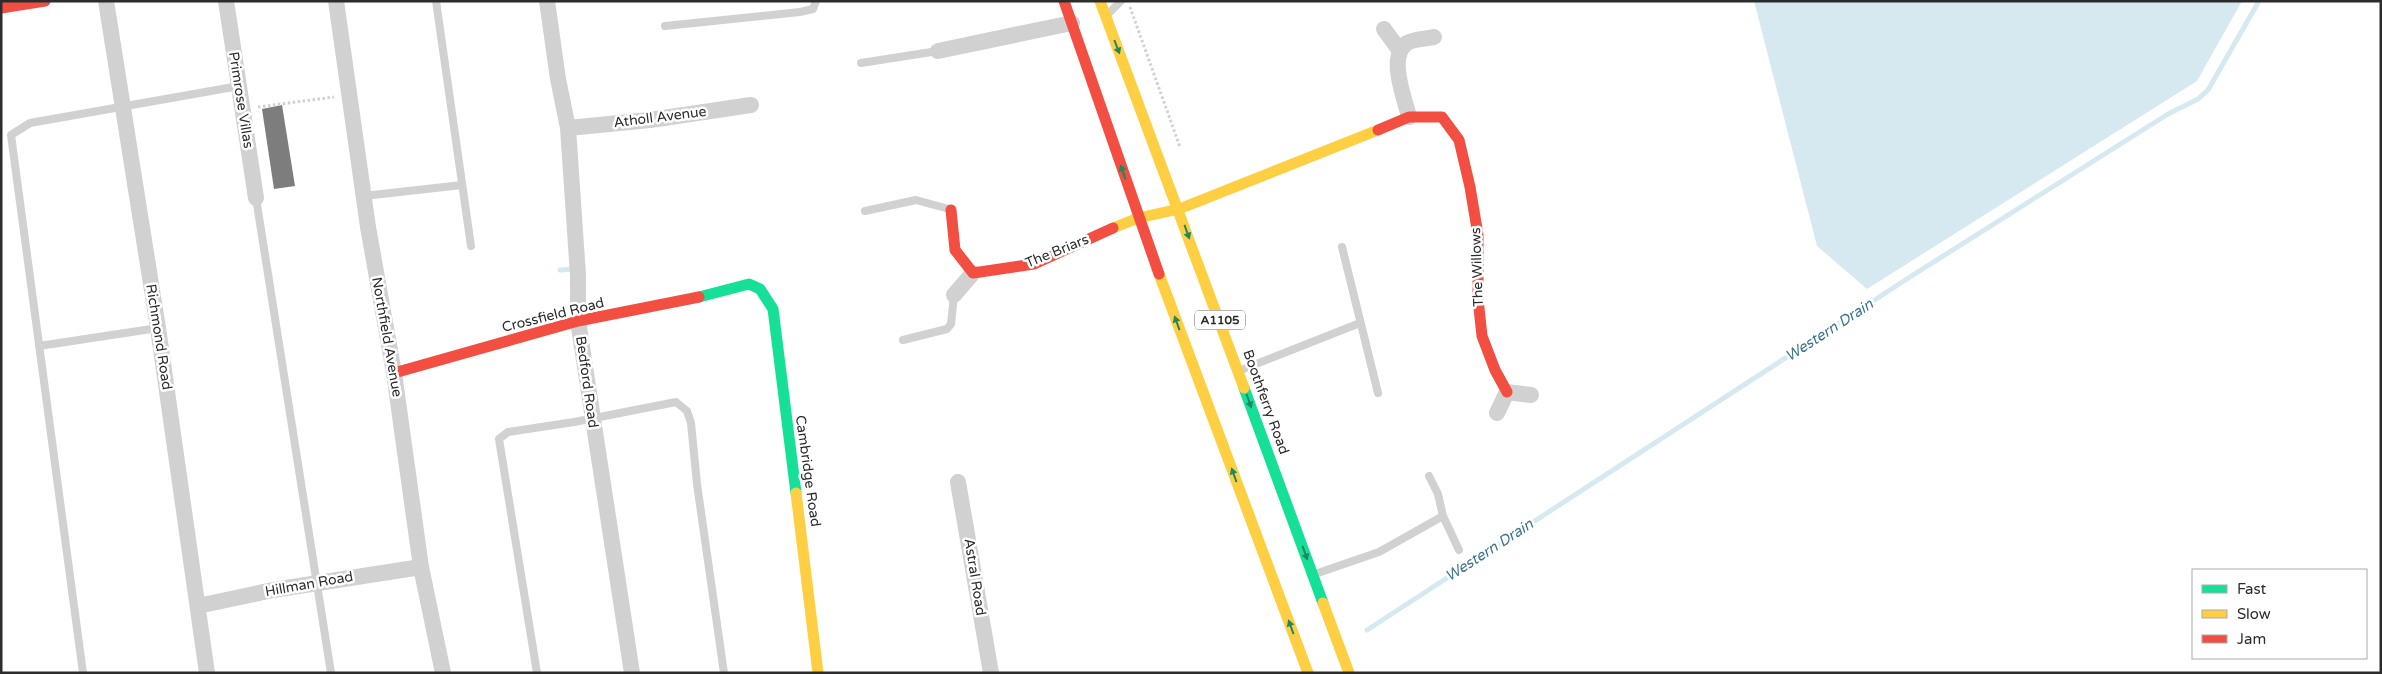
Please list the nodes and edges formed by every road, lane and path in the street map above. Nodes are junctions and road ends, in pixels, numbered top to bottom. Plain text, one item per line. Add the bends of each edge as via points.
1 (45, 1) edge
2 (106, 1) edge
3 (226, 1) edge
4 (336, 1) edge
5 (436, 1) edge
6 (547, 1) edge
7 (816, 1) edge
8 (1064, 1) edge
9 (1100, 1) edge
10 (1122, 1) edge
11 (1, 8) edge
12 (1106, 16) junction
13 (1072, 23) junction
14 (665, 26) dead end
15 (1384, 29) dead end
16 (1434, 37) dead end
17 (938, 51) joint
18 (1400, 51) junction
19 (861, 63) dead end
20 (239, 86) junction
21 (349, 96) junction
22 (751, 105) dead end
23 (123, 108) junction
24 (243, 109) junction
25 (1409, 117) junction
26 (568, 128) junction
27 (462, 185) junction
28 (364, 196) junction
29 (256, 198) joint
30 (1179, 209) junction
31 (951, 210) joint
32 (865, 211) dead end
33 (1138, 218) junction
34 (471, 246) dead end
35 (1342, 247) dead end
36 (973, 274) junction
37 (748, 284) joint
38 (954, 295) joint
39 (578, 321) junction
40 (1360, 323) junction
41 (158, 328) junction
42 (903, 340) dead end
43 (39, 346) junction
44 (1239, 371) junction
45 (394, 373) junction
46 (1507, 392) junction
47 (1378, 393) dead end
48 (1531, 395) dead end
49 (1497, 414) dead end
50 (592, 418) junction
51 (1429, 476) dead end
52 (958, 482) dead end
53 (1443, 516) junction
54 (1458, 550) dead end
55 (421, 567) junction
56 (1313, 574) junction
57 (316, 583) junction
58 (198, 606) junction
59 (83, 673) edge
60 (207, 673) edge
61 (331, 673) edge
62 (443, 673) edge
63 (537, 673) edge
64 (632, 673) edge
65 (724, 673) edge
66 (818, 673) edge
67 (991, 673) edge
68 (1308, 673) edge
69 (1349, 673) edge

1 - 11 street
2 - 23 street, Richmond Road
3 - 20 street, Primrose Villas
4 - 21 street, Northfield Avenue
5 - 27 lane
6 - 26 street, Bedford Road
7 - 14 lane via 813,9 800,12
8 - 13 street, A1105
9 - 12 street, Boothferry Road / A1105
10 - 12 lane
12 -> 30 street, Boothferry Road / A1105
13 - 17 street
33 -> 13 street, A1105
15 - 18 street
16 - 18 street via 1407,43
17 - 19 lane
18 - 25 street via 1396,63
20 - 23 lane
20 - 24 street, Primrose Villas
21 - 24 path
21 - 28 street, Northfield Avenue
22 - 26 street, Atholl Avenue
23 - 41 street, Richmond Road
23 - 43 lane via 30,123 11,134
24 - 29 street, Primrose Villas
25 - 30 street, The Willows
25 - 46 street, The Willows via 1442,118 1459,140 1478,235 1478,299 1482,336
26 - 39 street, Bedford Road
27 - 28 lane
27 - 34 lane
28 - 45 street, Northfield Avenue
29 - 57 lane
30 - 33 street, The Briars
30 -> 44 street, Boothferry Road / A1105
31 - 32 lane via 916,200
31 - 36 street via 955,250
33 - 36 street, The Briars via 1034,264
68 -> 33 street, A1105
35 - 40 lane
36 - 38 street
37 - 39 street, Crossfield Road via 679,302
37 - 66 street, Cambridge Road via 760,289 773,309
38 - 42 lane via 951,324 947,329
39 - 45 street, Crossfield Road
39 - 50 street, Bedford Road
40 - 44 lane
40 - 47 lane
41 - 43 lane
41 - 58 street, Richmond Road
43 - 59 lane
44 -> 56 street, Boothferry Road / A1105
45 - 55 street, Northfield Avenue
46 - 48 street
46 - 49 street
50 - 63 lane via 508,432 499,439
50 - 64 street, Bedford Road
50 - 65 lane via 676,402 687,411
51 - 53 lane via 1438,494
52 - 67 street, Astral Road
53 - 54 lane
53 - 56 lane via 1379,552
55 - 57 street, Hillman Road
55 - 62 street, Northfield Avenue
56 - 69 street, Boothferry Road / A1105
57 - 58 street, Hillman Road
57 - 61 lane
58 - 60 street, Richmond Road

